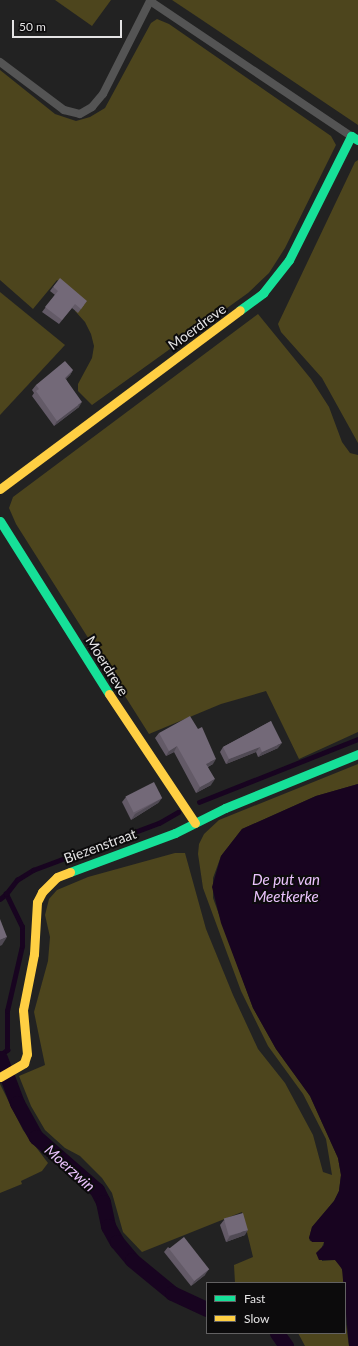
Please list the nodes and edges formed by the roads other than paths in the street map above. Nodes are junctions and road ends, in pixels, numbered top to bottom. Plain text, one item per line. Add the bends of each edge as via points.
1 (150, 1) edge
2 (0, 62) edge
3 (354, 138) edge
4 (0, 489) edge
5 (0, 521) edge
6 (358, 754) edge
7 (195, 823) junction
8 (0, 1077) edge

1 - 2 lane, Moerdreve via 103,94 92,107 80,114 64,110
1 - 3 lane, Moerdreve
3 - 4 street, Moerdreve via 289,260 263,293
5 - 7 street, Moerdreve via 133,732
6 - 7 street, Biezenstraat via 225,808
7 - 8 street, Biezenstraat via 57,877 42,892 37,902 34,954 23,1010 27,1054 24,1063

